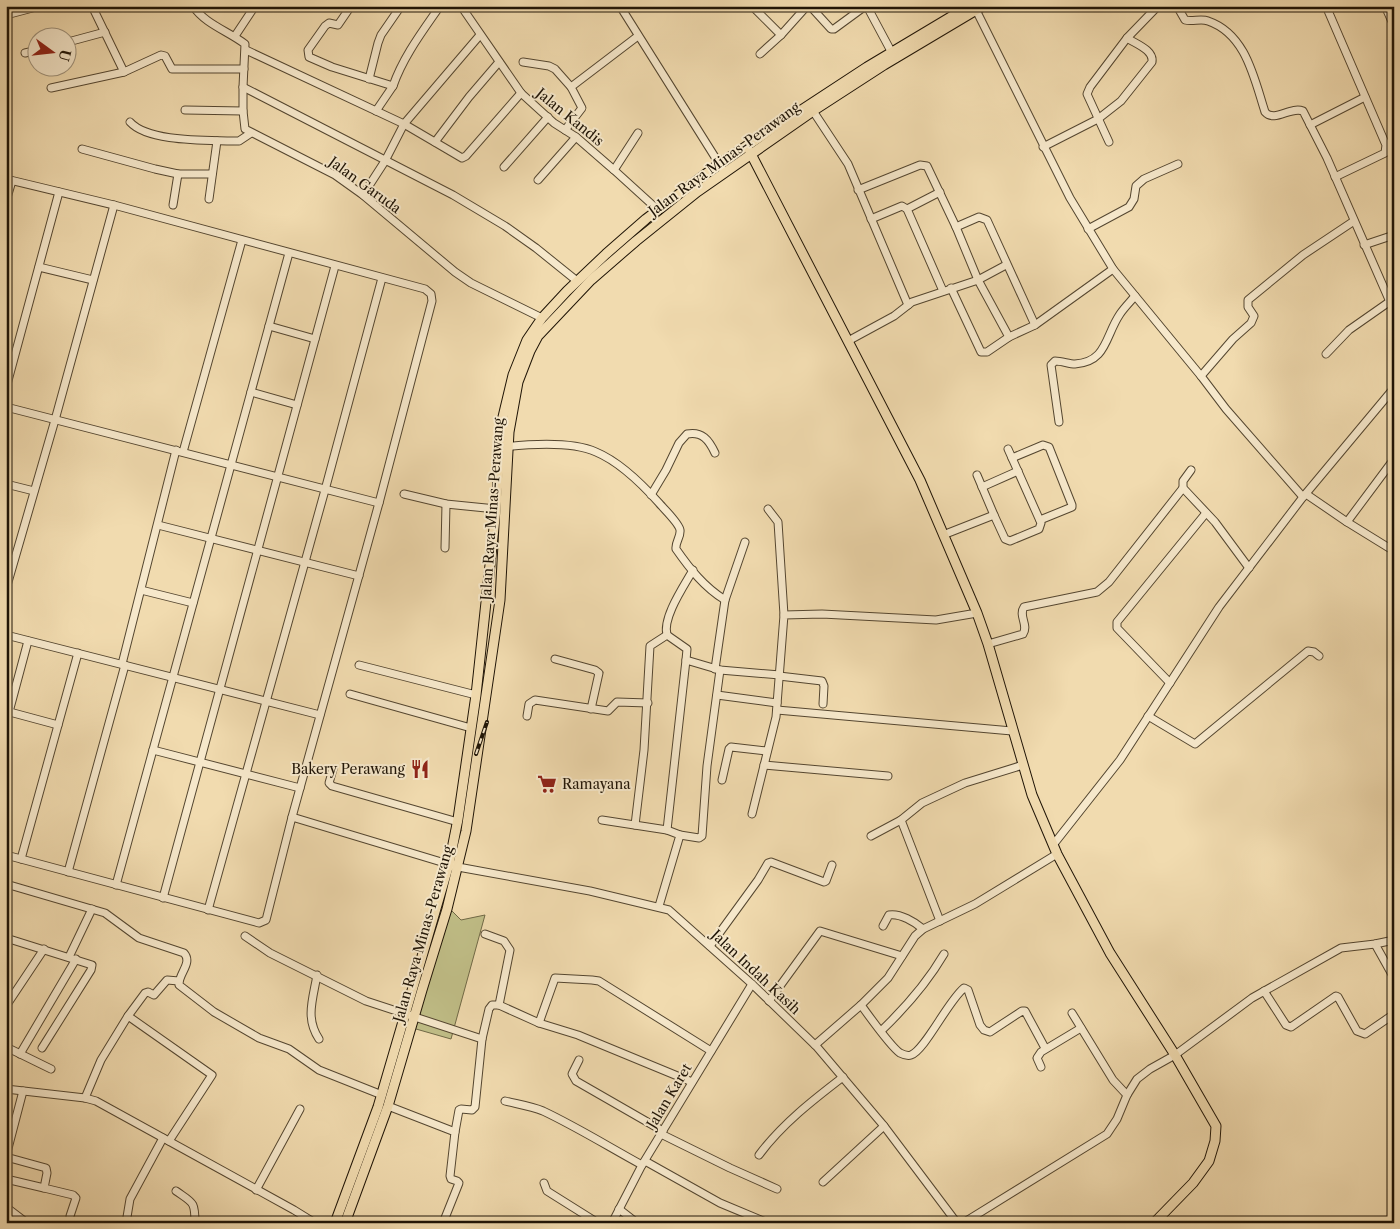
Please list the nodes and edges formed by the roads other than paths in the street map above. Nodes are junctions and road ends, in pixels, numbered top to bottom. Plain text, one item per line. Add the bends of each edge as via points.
1 (40, 6) edge
2 (92, 6) edge
3 (192, 6) edge
4 (255, 6) edge
5 (352, 6) edge
6 (401, 6) edge
7 (440, 6) edge
8 (461, 6) edge
9 (620, 6) edge
10 (752, 6) edge
11 (808, 6) edge
12 (1158, 6) edge
13 (1177, 6) edge
14 (1326, 6) edge
15 (1385, 6) edge
16 (976, 8) edge
17 (6, 15) edge
18 (1394, 26) edge
19 (105, 32) junction
20 (480, 35) junction
21 (781, 35) junction
22 (235, 36) junction
23 (638, 36) junction
24 (1127, 38) junction
25 (78, 39) edge
26 (246, 50) junction
27 (28, 52) edge
28 (25, 53) dead end
29 (892, 53) junction
30 (760, 54) dead end
31 (499, 62) junction
32 (522, 62) dead end
33 (244, 69) junction
34 (124, 72) junction
35 (369, 79) junction
36 (392, 86) junction
37 (243, 87) junction
38 (51, 88) dead end
39 (571, 88) junction
40 (521, 93) junction
41 (1365, 97) junction
42 (185, 110) dead end
43 (376, 110) junction
44 (243, 111) junction
45 (813, 112) junction
46 (548, 117) junction
47 (1098, 119) junction
48 (130, 122) dead end
49 (404, 124) junction
50 (1310, 125) junction
51 (565, 130) junction
52 (250, 133) junction
53 (638, 133) dead end
54 (576, 137) junction
55 (217, 141) junction
56 (435, 142) junction
57 (1109, 142) dead end
58 (1043, 147) junction
59 (82, 149) dead end
60 (749, 151) junction
61 (385, 161) junction
62 (720, 164) junction
63 (1178, 164) dead end
64 (504, 167) dead end
65 (614, 170) junction
66 (725, 173) junction
67 (178, 174) junction
68 (212, 174) junction
69 (1334, 177) junction
70 (9, 180) edge
71 (538, 180) dead end
72 (858, 190) junction
73 (59, 192) junction
74 (940, 192) junction
75 (363, 195) junction
76 (209, 199) dead end
77 (6, 201) edge
78 (114, 205) junction
79 (173, 205) dead end
80 (907, 209) junction
81 (658, 210) junction
82 (871, 219) junction
83 (1354, 221) junction
84 (956, 226) junction
85 (1088, 229) junction
86 (1394, 235) edge
87 (242, 240) junction
88 (1364, 245) junction
89 (289, 253) junction
90 (1006, 264) junction
91 (334, 266) junction
92 (39, 267) junction
93 (1113, 269) junction
94 (382, 278) junction
95 (93, 280) junction
96 (978, 280) junction
97 (577, 281) junction
98 (951, 288) junction
99 (943, 292) junction
100 (1135, 296) junction
101 (1389, 302) junction
102 (908, 304) junction
103 (1394, 311) edge
104 (542, 318) junction
105 (1035, 325) junction
106 (269, 326) junction
107 (1009, 337) junction
108 (315, 339) junction
109 (848, 341) junction
110 (1326, 354) dead end
111 (1201, 376) junction
112 (6, 388) edge
113 (1394, 388) edge
114 (251, 392) junction
115 (297, 405) junction
116 (6, 407) edge
117 (55, 420) junction
118 (1059, 422) dead end
119 (504, 447) junction
120 (1008, 449) dead end
121 (180, 451) junction
122 (715, 453) dead end
123 (1012, 458) junction
124 (1394, 459) edge
125 (231, 465) junction
126 (1191, 470) dead end
127 (1018, 472) junction
128 (977, 475) dead end
129 (277, 478) junction
130 (6, 484) edge
131 (982, 487) junction
132 (1183, 488) junction
133 (325, 490) junction
134 (34, 491) junction
135 (404, 494) dead end
136 (652, 495) junction
137 (1305, 496) junction
138 (379, 503) junction
139 (446, 504) junction
140 (768, 508) dead end
141 (496, 509) junction
142 (1206, 513) junction
143 (994, 515) junction
144 (1040, 520) junction
145 (1346, 522) junction
146 (158, 524) junction
147 (943, 535) junction
148 (210, 539) junction
149 (745, 542) dead end
150 (445, 548) dead end
151 (258, 550) junction
152 (1394, 551) edge
153 (305, 562) junction
154 (1249, 568) junction
155 (693, 570) junction
156 (359, 576) junction
157 (6, 589) edge
158 (141, 590) junction
159 (725, 600) junction
160 (193, 603) junction
161 (977, 613) junction
162 (784, 615) junction
163 (6, 635) edge
164 (666, 635) junction
165 (28, 641) junction
166 (988, 644) junction
167 (78, 653) junction
168 (1319, 656) dead end
169 (555, 659) dead end
170 (686, 660) junction
171 (124, 665) junction
172 (359, 665) dead end
173 (718, 669) junction
174 (779, 676) junction
175 (172, 678) junction
176 (1170, 683) junction
177 (219, 690) junction
178 (350, 694) dead end
179 (476, 695) junction
180 (717, 695) junction
181 (267, 702) junction
182 (648, 703) junction
183 (823, 704) dead end
184 (777, 707) junction
185 (591, 709) junction
186 (8, 712) edge
187 (320, 715) junction
188 (527, 716) dead end
189 (1148, 716) junction
190 (6, 723) edge
191 (58, 725) junction
192 (471, 728) junction
193 (1012, 731) junction
194 (153, 750) junction
195 (767, 751) junction
196 (200, 762) junction
197 (1023, 765) junction
198 (764, 766) junction
199 (333, 769) dead end
200 (246, 774) junction
201 (888, 776) dead end
202 (722, 780) dead end
203 (300, 788) junction
204 (752, 814) dead end
205 (292, 817) junction
206 (602, 820) dead end
207 (901, 820) junction
208 (458, 822) junction
209 (635, 825) junction
210 (667, 830) junction
211 (680, 835) junction
212 (871, 836) dead end
213 (1053, 845) junction
214 (1057, 854) junction
215 (6, 855) edge
216 (22, 859) junction
217 (449, 864) junction
218 (832, 865) dead end
219 (458, 867) junction
220 (68, 872) junction
221 (6, 884) edge
222 (116, 885) junction
223 (163, 898) junction
224 (659, 906) junction
225 (92, 909) junction
226 (208, 910) junction
227 (940, 921) junction
228 (883, 926) dead end
229 (923, 929) junction
230 (485, 934) dead end
231 (245, 936) dead end
232 (1394, 940) edge
233 (8, 941) edge
234 (1375, 944) junction
235 (710, 946) junction
236 (44, 949) junction
237 (944, 954) dead end
238 (902, 956) junction
239 (72, 958) junction
240 (317, 975) junction
241 (1394, 978) edge
242 (179, 981) junction
243 (752, 984) junction
244 (1264, 991) junction
245 (769, 1000) junction
246 (498, 1005) junction
247 (861, 1005) junction
248 (6, 1006) edge
249 (1072, 1013) dead end
250 (1394, 1014) edge
251 (410, 1015) junction
252 (128, 1016) junction
253 (539, 1023) junction
254 (1081, 1028) junction
255 (881, 1031) junction
256 (482, 1038) junction
257 (319, 1039) dead end
258 (815, 1045) junction
259 (6, 1047) edge
260 (42, 1048) dead end
261 (1045, 1048) junction
262 (711, 1051) junction
263 (20, 1054) junction
264 (1175, 1056) junction
265 (579, 1060) dead end
266 (1041, 1066) dead end
267 (52, 1069) dead end
268 (843, 1077) junction
269 (692, 1082) junction
270 (6, 1089) edge
271 (24, 1091) junction
272 (382, 1095) junction
273 (1127, 1095) junction
274 (86, 1098) junction
275 (505, 1101) dead end
276 (388, 1106) junction
277 (300, 1109) dead end
278 (884, 1126) junction
279 (455, 1132) junction
280 (662, 1132) junction
281 (166, 1140) junction
282 (759, 1155) dead end
283 (6, 1156) edge
284 (643, 1163) junction
285 (6, 1179) edge
286 (823, 1182) dead end
287 (544, 1183) dead end
288 (44, 1188) junction
289 (777, 1189) dead end
290 (256, 1190) junction
291 (176, 1191) dead end
292 (6, 1207) edge
293 (619, 1209) junction
294 (70, 1216) dead end
295 (27, 1223) edge
296 (126, 1223) edge
297 (195, 1223) edge
298 (315, 1223) edge
299 (335, 1223) edge
300 (345, 1223) edge
301 (443, 1223) edge
302 (598, 1223) edge
303 (612, 1223) edge
304 (637, 1223) edge
305 (768, 1223) edge
306 (957, 1223) edge
307 (963, 1223) edge
308 (1154, 1223) edge

1 - 17 street
2 - 19 street
3 - 22 street via 199,16
4 - 22 street
5 - 35 street via 338,25 327,24 307,54 318,62
6 - 35 street via 381,35
7 - 36 street via 410,50
8 - 20 street, Jalan Kandis
9 - 23 street
10 - 21 street
11 - 21 street
11 - 29 street via 831,29 867,8
12 - 24 street
13 - 50 street via 1185,20 1206,20 1224,28 1236,40 1249,63 1268,115 1273,117 1297,109 1303,111
14 - 41 street
15 - 18 street
16 - 29 main road, Jalan Raya Minas-Perawang
16 - 45 main road, Jalan Raya Minas-Perawang
16 - 58 street
19 - 25 street
19 - 34 street
20 - 31 street, Jalan Kandis
20 - 49 street
21 - 30 street
22 - 26 street via 245,44
23 - 39 street
23 - 62 street
24 - 47 street via 1088,90 1088,98
24 - 47 street via 1151,53 1152,62 1120,101
26 - 33 street
26 - 43 street
27 - 28 street
29 - 60 main road, Jalan Raya Minas-Perawang
31 - 40 street, Jalan Kandis
31 - 56 street
32 - 39 street via 555,69
33 - 34 street via 172,69 165,56 161,55
33 - 37 street
34 - 38 street
35 - 36 street
36 - 43 street
37 - 44 street
37 - 61 street
39 - 51 street via 582,108
40 - 46 street, Jalan Kandis
40 - 56 street via 464,157 458,158
41 - 50 street
41 - 69 street via 1386,145 1385,153
42 - 44 street
43 - 49 street
44 - 52 street via 245,129
45 - 60 main road, Jalan Raya Minas-Perawang
45 - 72 street via 848,164
46 - 51 street, Jalan Kandis
46 - 64 street
47 - 57 street
47 - 58 street
48 - 55 street via 140,130 166,138
49 - 56 street
49 - 61 street
50 - 69 street
51 - 54 street, Jalan Kandis
52 - 55 street via 239,140
52 - 75 street, Jalan Garuda via 335,175
53 - 65 street
54 - 65 street, Jalan Kandis
54 - 71 street
55 - 68 street
58 - 85 street
59 - 67 street
60 - 62 main road, Jalan Raya Minas-Perawang
60 - 66 main road, Jalan Raya Minas-Perawang
60 - 109 main road
61 - 75 street
61 - 97 street via 505,226
62 - 66 street
62 - 81 main road, Jalan Raya Minas-Perawang
63 - 85 street via 1144,179 1136,186 1129,207
65 - 81 street, Jalan Kandis
66 - 119 main road, Jalan Raya Minas-Perawang via 697,192 591,280 538,336 518,382
67 - 68 street
67 - 79 street
68 - 76 street
69 - 83 street
70 - 73 street
70 - 77 street
72 - 74 street via 924,165 928,166
72 - 82 street
73 - 78 street
73 - 92 street
74 - 80 street
74 - 84 street
75 - 104 street, Jalan Garuda via 471,283
78 - 87 street
78 - 95 street
80 - 82 street via 902,206
80 - 99 street
81 - 97 main road, Jalan Raya Minas-Perawang
82 - 102 street
83 - 88 street
83 - 111 street via 1303,255 1248,300 1254,316 1251,323
84 - 90 street via 984,218
84 - 96 street
85 - 93 street
86 - 88 street
87 - 89 street
87 - 121 street
88 - 101 street
89 - 91 street
89 - 106 street
90 - 96 street
90 - 105 street
91 - 94 street
91 - 108 street
92 - 95 street
92 - 112 street
93 - 100 street
93 - 105 street
94 - 133 street
94 - 138 street via 425,289 431,294 432,301
95 - 117 street
96 - 98 street
96 - 107 street
97 - 104 main road, Jalan Raya Minas-Perawang
98 - 99 street
98 - 107 street via 981,352 987,352
99 - 102 street
100 - 111 street
100 - 118 street via 1119,315 1096,358 1073,364 1055,361 1051,365
101 - 103 street
101 - 110 street via 1350,330
102 - 109 street via 894,316
104 - 119 main road, Jalan Raya Minas-Perawang via 527,340 516,368 502,421
105 - 107 street
106 - 108 street
106 - 114 street
108 - 115 street
109 - 147 main road via 920,480
111 - 137 street via 1226,409
113 - 137 street
114 - 115 street
114 - 125 street
115 - 129 street
116 - 117 street
117 - 121 street
117 - 134 street
119 - 136 street via 544,445 595,451
119 - 141 main road, Jalan Raya Minas-Perawang
119 - 219 main road, Jalan Raya Minas-Perawang via 500,600
120 - 123 street
121 - 125 street
121 - 146 street
122 - 136 street via 701,434 687,434
123 - 127 street
123 - 144 street via 1043,444 1049,447 1072,507
124 - 145 street
125 - 129 street
125 - 148 street
126 - 132 street via 1183,481
127 - 131 street
127 - 144 street
128 - 131 street
129 - 133 street
129 - 151 street
130 - 134 street
131 - 143 street
132 - 142 street
132 - 166 street via 1109,582 1097,592 1024,607 1022,613 1026,627 1023,634
133 - 138 street
133 - 153 street
134 - 157 street
135 - 139 street
136 - 155 street via 679,526 675,546
137 - 145 street
137 - 154 street
138 - 156 street
139 - 141 street
139 - 150 street
140 - 162 street via 778,522
141 - 179 main road, Jalan Raya Minas-Perawang
142 - 154 street
142 - 176 street via 1117,622 1117,628
143 - 144 street via 1010,541 1039,529
143 - 147 street
145 - 152 street
146 - 148 street
146 - 158 street
147 - 161 main road
148 - 151 street
148 - 160 street
149 - 159 street
151 - 153 street
151 - 177 street
153 - 156 street
153 - 181 street
154 - 176 street via 1219,607
155 - 159 street via 710,591
155 - 164 street via 677,597 666,624
156 - 187 street
158 - 160 street
158 - 171 street
159 - 173 street
160 - 175 street
161 - 162 street via 936,620
161 - 166 main road
162 - 174 street
163 - 165 street
164 - 170 street via 688,649
164 - 182 street via 650,646
165 - 167 street
165 - 186 street
166 - 193 main road
167 - 171 street
167 - 191 street
168 - 189 street via 1308,652 1195,744
169 - 185 street via 599,673
170 - 173 street
170 - 210 street
171 - 175 street
171 - 220 street
172 - 179 street
173 - 174 street
173 - 180 street
174 - 183 street via 822,681
174 - 184 street
175 - 177 street
175 - 194 street
176 - 189 street
177 - 181 street
177 - 196 street
178 - 192 street
179 - 192 main road, Jalan Raya Minas-Perawang
180 - 184 street
180 - 211 street via 702,836
181 - 187 street
181 - 200 street
182 - 185 street via 617,702 609,711
182 - 209 street
184 - 193 street
184 - 195 street
185 - 188 street via 534,700
186 - 190 street
186 - 191 street
187 - 203 street
189 - 213 street via 1120,760
191 - 216 street
192 - 208 main road, Jalan Raya Minas-Perawang
193 - 197 main road
194 - 196 street
194 - 222 street
195 - 198 street
195 - 202 street via 731,747
196 - 200 street
196 - 223 street
197 - 207 street via 965,782 922,803
197 - 213 main road
198 - 201 street
198 - 204 street
199 - 208 street via 329,783 332,786
200 - 203 street
200 - 226 street
203 - 205 street
205 - 217 street, Jalan Indah Kasih
205 - 226 street via 265,921 254,923
206 - 209 street
207 - 212 street
207 - 227 street
208 - 217 main road, Jalan Raya Minas-Perawang
209 - 210 street
210 - 211 street
211 - 224 street
213 - 214 main road
214 - 227 street via 975,904
214 - 264 main road via 1110,953
215 - 216 street
216 - 220 street
217 - 219 street, Jalan Indah Kasih
217 - 251 main road, Jalan Raya Minas-Perawang
218 - 235 street via 824,882 768,862
219 - 224 street, Jalan Indah Kasih
219 - 251 main road, Jalan Raya Minas-Perawang
220 - 222 street
221 - 225 street
222 - 223 street
223 - 226 street
224 - 235 street, Jalan Indah Kasih via 677,916
225 - 239 street
225 - 242 street via 105,913 139,938 187,954
227 - 229 street
228 - 229 street via 893,914
229 - 238 street
230 - 246 street via 504,941 510,950
231 - 240 street via 270,953
232 - 234 street
233 - 236 street
234 - 241 street
234 - 244 street via 1342,948
235 - 243 street, Jalan Indah Kasih
236 - 239 street
236 - 248 street
237 - 255 street via 908,1005
238 - 245 street via 820,931
238 - 247 street via 888,978
239 - 260 street via 90,963 92,967
239 - 263 street
240 - 251 street via 366,1001
240 - 257 street via 310,1018
242 - 252 street via 167,980 154,995 145,993
242 - 272 street via 183,989 224,1019 259,1038 290,1049 319,1070
243 - 245 street, Jalan Indah Kasih
243 - 262 street, Jalan Karet
244 - 250 street via 1286,1025 1291,1027 1336,996 1361,1033 1365,1034
244 - 264 street
245 - 258 street, Jalan Indah Kasih
246 - 253 street
246 - 256 street via 489,1009
247 - 255 street
247 - 258 street
249 - 254 street
251 - 256 street
251 - 272 main road, Jalan Raya Minas-Perawang
251 - 276 main road, Jalan Raya Minas-Perawang
252 - 274 street via 101,1060
252 - 281 street via 212,1075
253 - 262 street via 555,978 599,981
253 - 269 street via 578,1035
254 - 261 street
254 - 273 street via 1113,1080
255 - 261 street via 898,1051 913,1055 964,988 968,990 984,1030 990,1032 1024,1011
256 - 279 street via 475,1107 459,1110
258 - 268 street, Jalan Indah Kasih
259 - 263 street
261 - 266 street via 1037,1057
262 - 269 street, Jalan Karet
263 - 267 street
264 - 273 street via 1137,1079
264 - 308 main road via 1216,1126 1216,1133 1209,1161 1193,1183
265 - 280 street via 572,1074 576,1081
268 - 278 street, Jalan Indah Kasih
268 - 282 street via 773,1136
269 - 280 street, Jalan Karet
270 - 271 street
271 - 274 street
271 - 283 street
272 - 299 main road, Jalan Raya Minas-Perawang
273 - 307 street via 1107,1134
274 - 281 street
275 - 284 street via 544,1112
276 - 279 street
276 - 300 main road, Jalan Raya Minas-Perawang
277 - 290 street
278 - 286 street
278 - 306 street, Jalan Indah Kasih
279 - 301 street via 450,1176 459,1183
280 - 284 street, Jalan Karet
280 - 289 street
281 - 290 street
281 - 296 street via 130,1199
283 - 288 street via 46,1168
284 - 293 street, Jalan Karet
284 - 305 street via 720,1203
285 - 288 street
287 - 302 street via 547,1190
288 - 294 street via 75,1196
290 - 298 street
291 - 297 street via 194,1204
292 - 295 street
293 - 303 street, Jalan Karet
293 - 304 street

